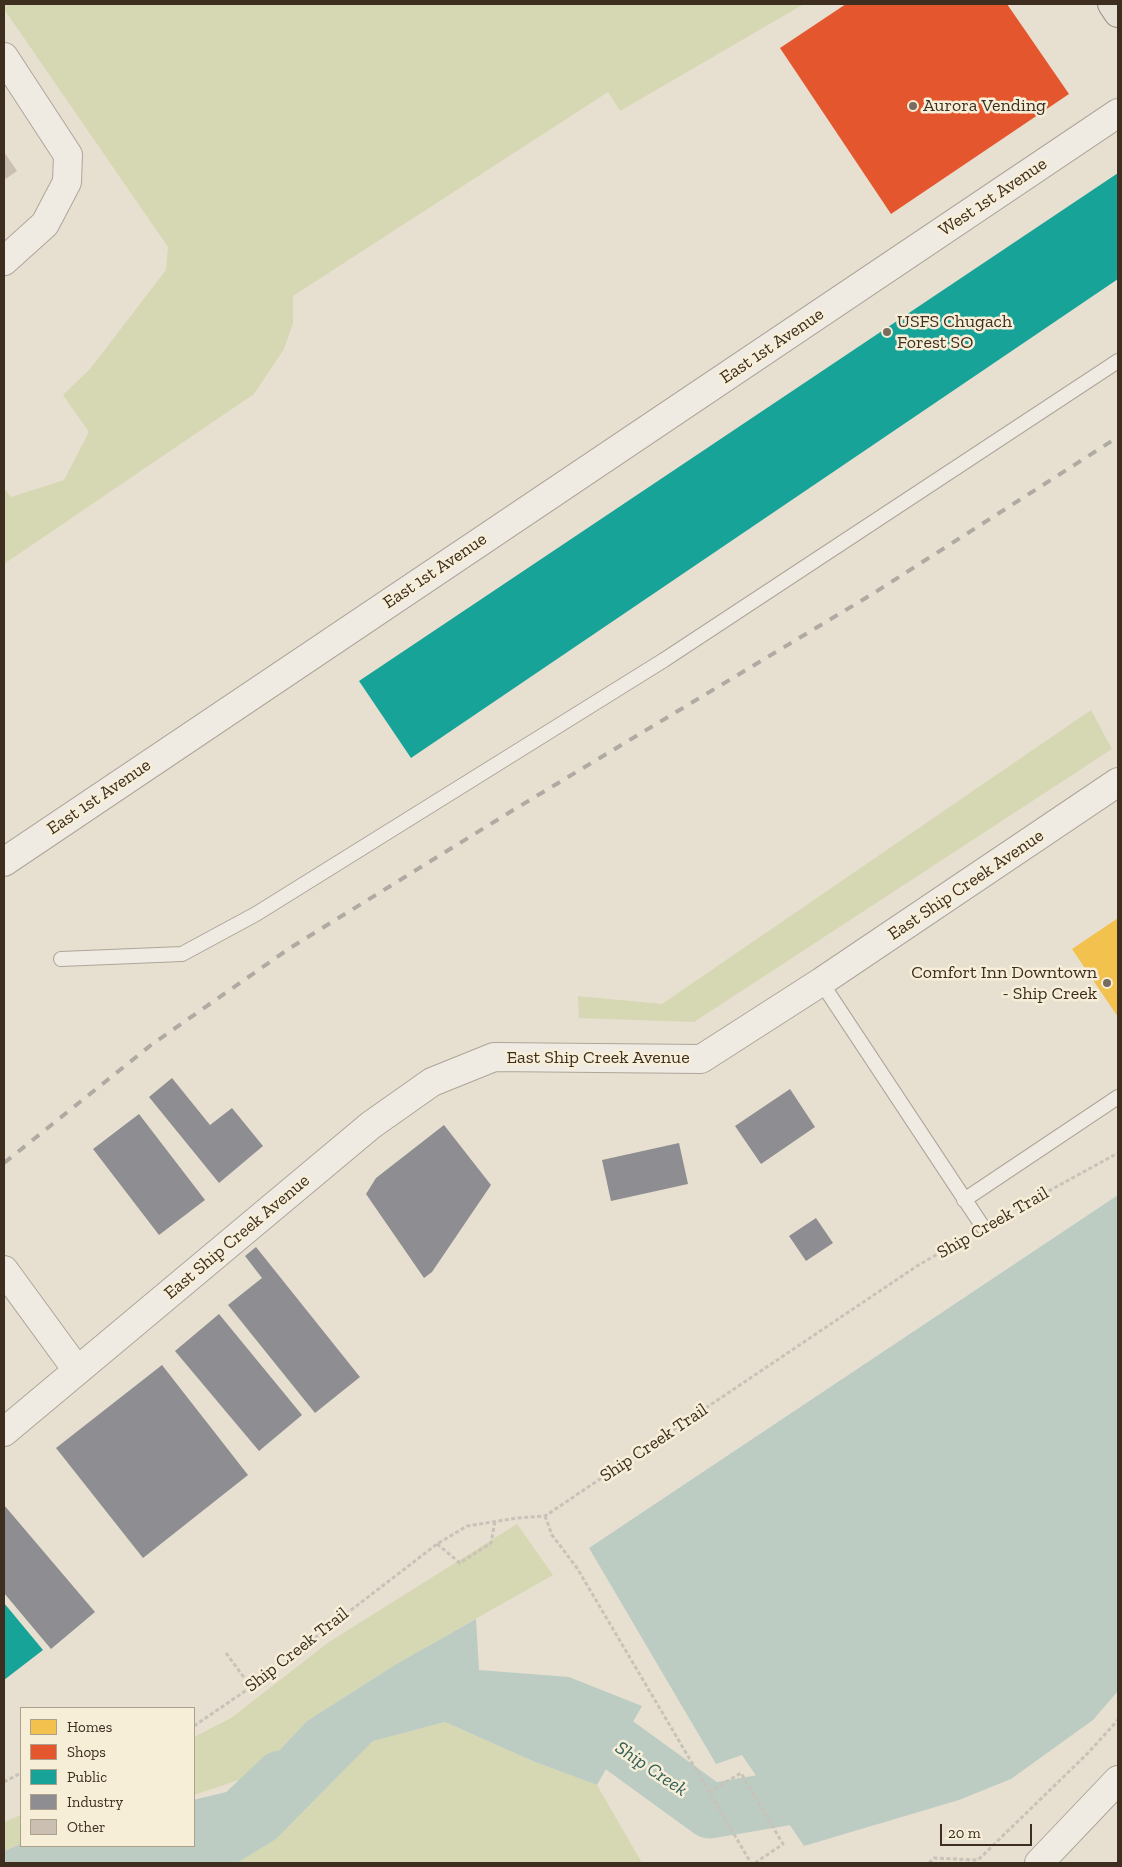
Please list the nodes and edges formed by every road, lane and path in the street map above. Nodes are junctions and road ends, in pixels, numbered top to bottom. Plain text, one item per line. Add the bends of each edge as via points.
1 (1112, 4) edge
2 (1118, 13) edge
3 (4, 57) edge
4 (1118, 113) edge
5 (4, 261) edge
6 (867, 281) joint
7 (1118, 360) edge
8 (1118, 782) edge
9 (4, 862) edge
10 (61, 959) dead end
11 (821, 982) junction
12 (1118, 1097) edge
13 (1118, 1153) edge
14 (964, 1200) junction
15 (983, 1227) junction
16 (8, 1285) edge
17 (77, 1370) junction
18 (4, 1432) edge
19 (545, 1516) junction
20 (496, 1521) junction
21 (437, 1544) junction
22 (226, 1653) dead end
23 (251, 1687) junction
24 (1118, 1720) edge
25 (195, 1725) edge
26 (20, 1774) edge
27 (4, 1782) edge
28 (709, 1792) junction
29 (1114, 1793) edge
30 (751, 1863) edge
31 (755, 1863) edge
32 (929, 1863) edge
33 (1039, 1863) edge

1 - 2 main road
3 - 5 street via 68,155 67,182 45,224
4 - 6 street, West 1st Avenue
6 - 9 street, East 1st Avenue
7 - 10 lane via 664,660 256,914 182,954
8 - 11 street, East Ship Creek Avenue
11 - 14 lane
11 - 17 street, East Ship Creek Avenue via 701,1059 494,1057 432,1082 371,1125
12 - 14 lane
13 - 15 path, Ship Creek Trail
14 - 15 lane
15 - 19 path, Ship Creek Trail via 917,1266
16 - 17 street
17 - 18 street, East Ship Creek Avenue
19 - 20 path, Ship Creek Trail
19 - 28 path via 552,1535 577,1568
20 - 21 path, Ship Creek Trail via 467,1526
20 - 21 path via 491,1543 460,1562
21 - 23 path, Ship Creek Trail
22 - 23 path
23 - 25 path, Ship Creek Trail
24 - 32 path via 978,1860 934,1858
26 - 27 path
28 - 30 path
28 - 31 path via 740,1773 783,1844
29 - 33 street

